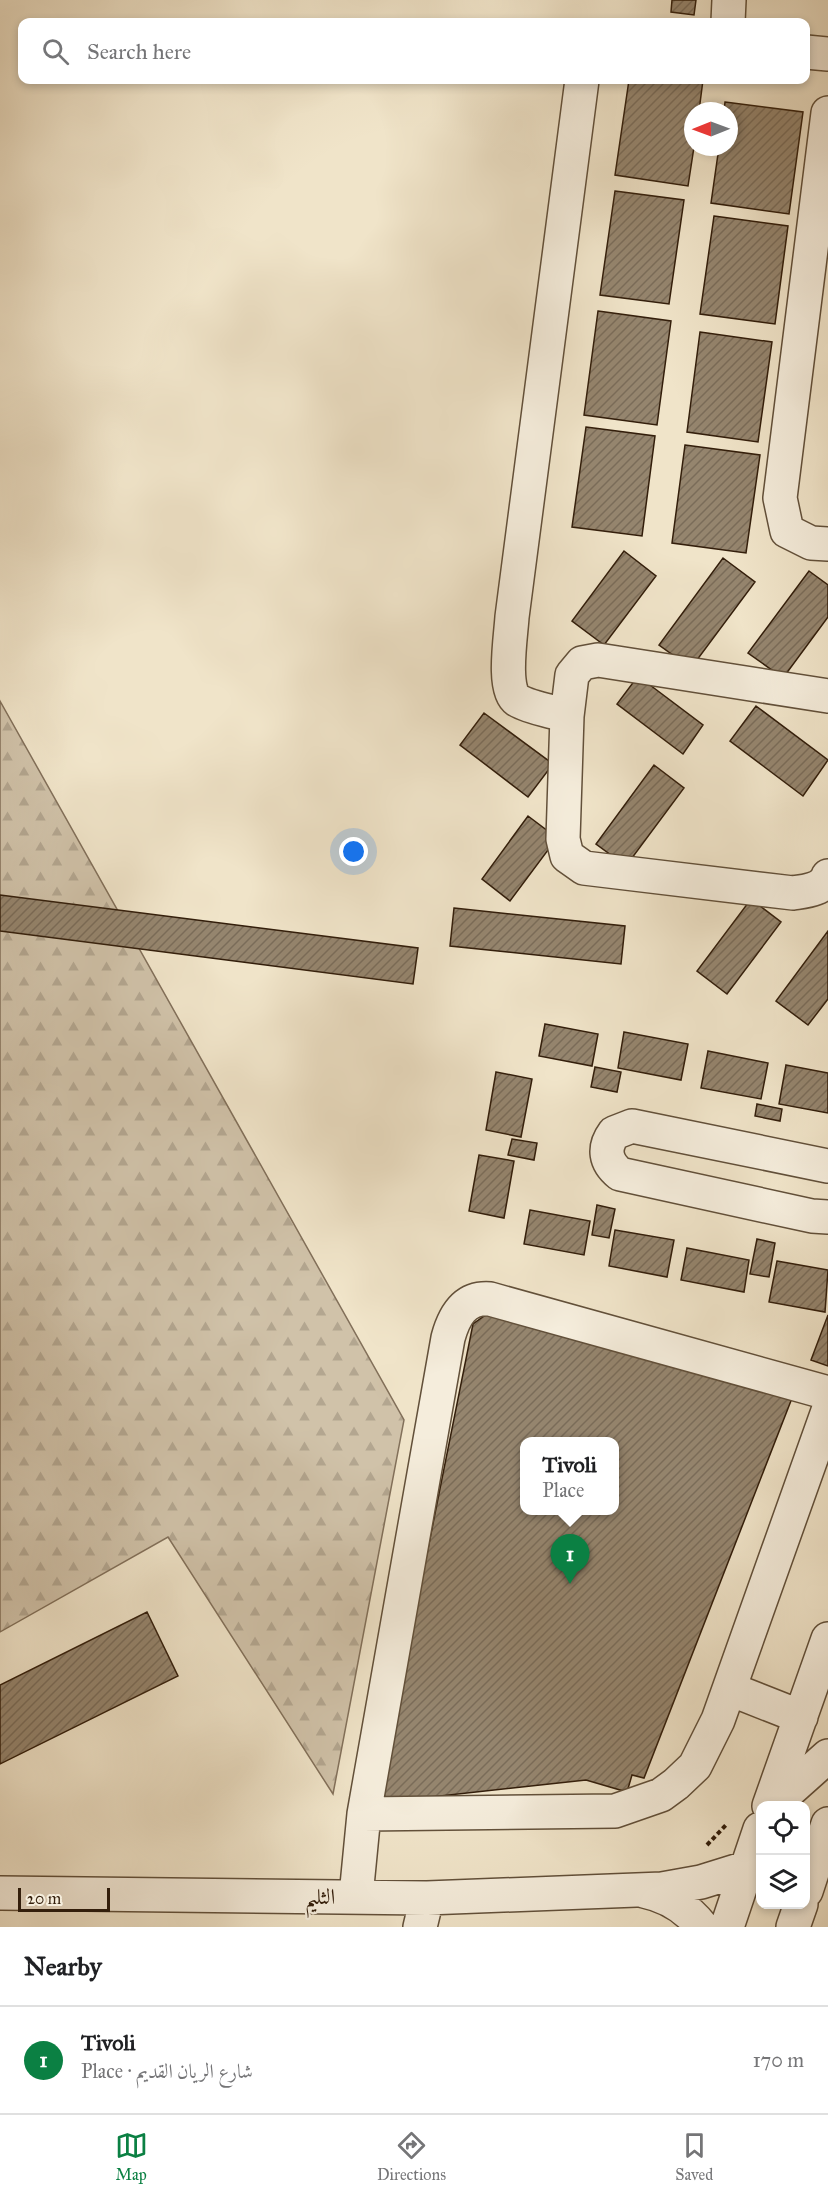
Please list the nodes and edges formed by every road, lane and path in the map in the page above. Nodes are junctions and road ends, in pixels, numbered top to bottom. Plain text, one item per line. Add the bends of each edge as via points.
1 (729, 0) edge
2 (728, 18) edge
3 (810, 52) edge
4 (828, 54) edge
5 (581, 84) edge
6 (828, 113) edge
7 (828, 544) edge
8 (828, 696) edge
9 (567, 716) junction
10 (828, 876) edge
11 (828, 1166) edge
12 (828, 1217) edge
13 (828, 1393) edge
14 (828, 1412) edge
15 (828, 1638) edge
16 (730, 1689) junction
17 (801, 1717) junction
18 (828, 1756) edge
19 (772, 1801) edge
20 (776, 1801) edge
21 (364, 1814) junction
22 (729, 1822) dead end
23 (828, 1824) edge
24 (756, 1840) edge
25 (698, 1852) dead end
26 (746, 1868) junction
27 (810, 1879) edge
28 (639, 1890) junction
29 (0, 1893) edge
30 (356, 1896) junction
31 (800, 1909) edge
32 (424, 1912) edge
33 (702, 1927) edge
34 (727, 1927) edge
35 (794, 1927) edge

1 - 2 street
3 - 4 street
5 - 9 street via 512,617 508,678 510,691 517,700
6 - 7 street via 780,498 787,531 811,543
8 - 9 street via 597,660 582,663 572,675
9 - 10 street via 563,839 567,856 584,868 793,893 814,890
11 - 12 street via 632,1126 614,1133 606,1150 607,1160 620,1174
13 - 21 street via 490,1299 470,1301 461,1309 447,1338
14 - 16 street
15 - 17 street
16 - 17 street
16 - 21 street via 695,1767 661,1795 641,1803 615,1811
17 - 19 street
18 - 20 street
21 - 30 street
22 - 25 path
23 - 27 street
24 - 26 street
26 - 28 street, الثليم via 701,1882
26 - 34 street
28 - 32 street, الثليم
28 - 33 street, الثليم via 658,1894 689,1910
29 - 30 street, الثليم
30 - 32 street, الثليم
31 - 35 street

